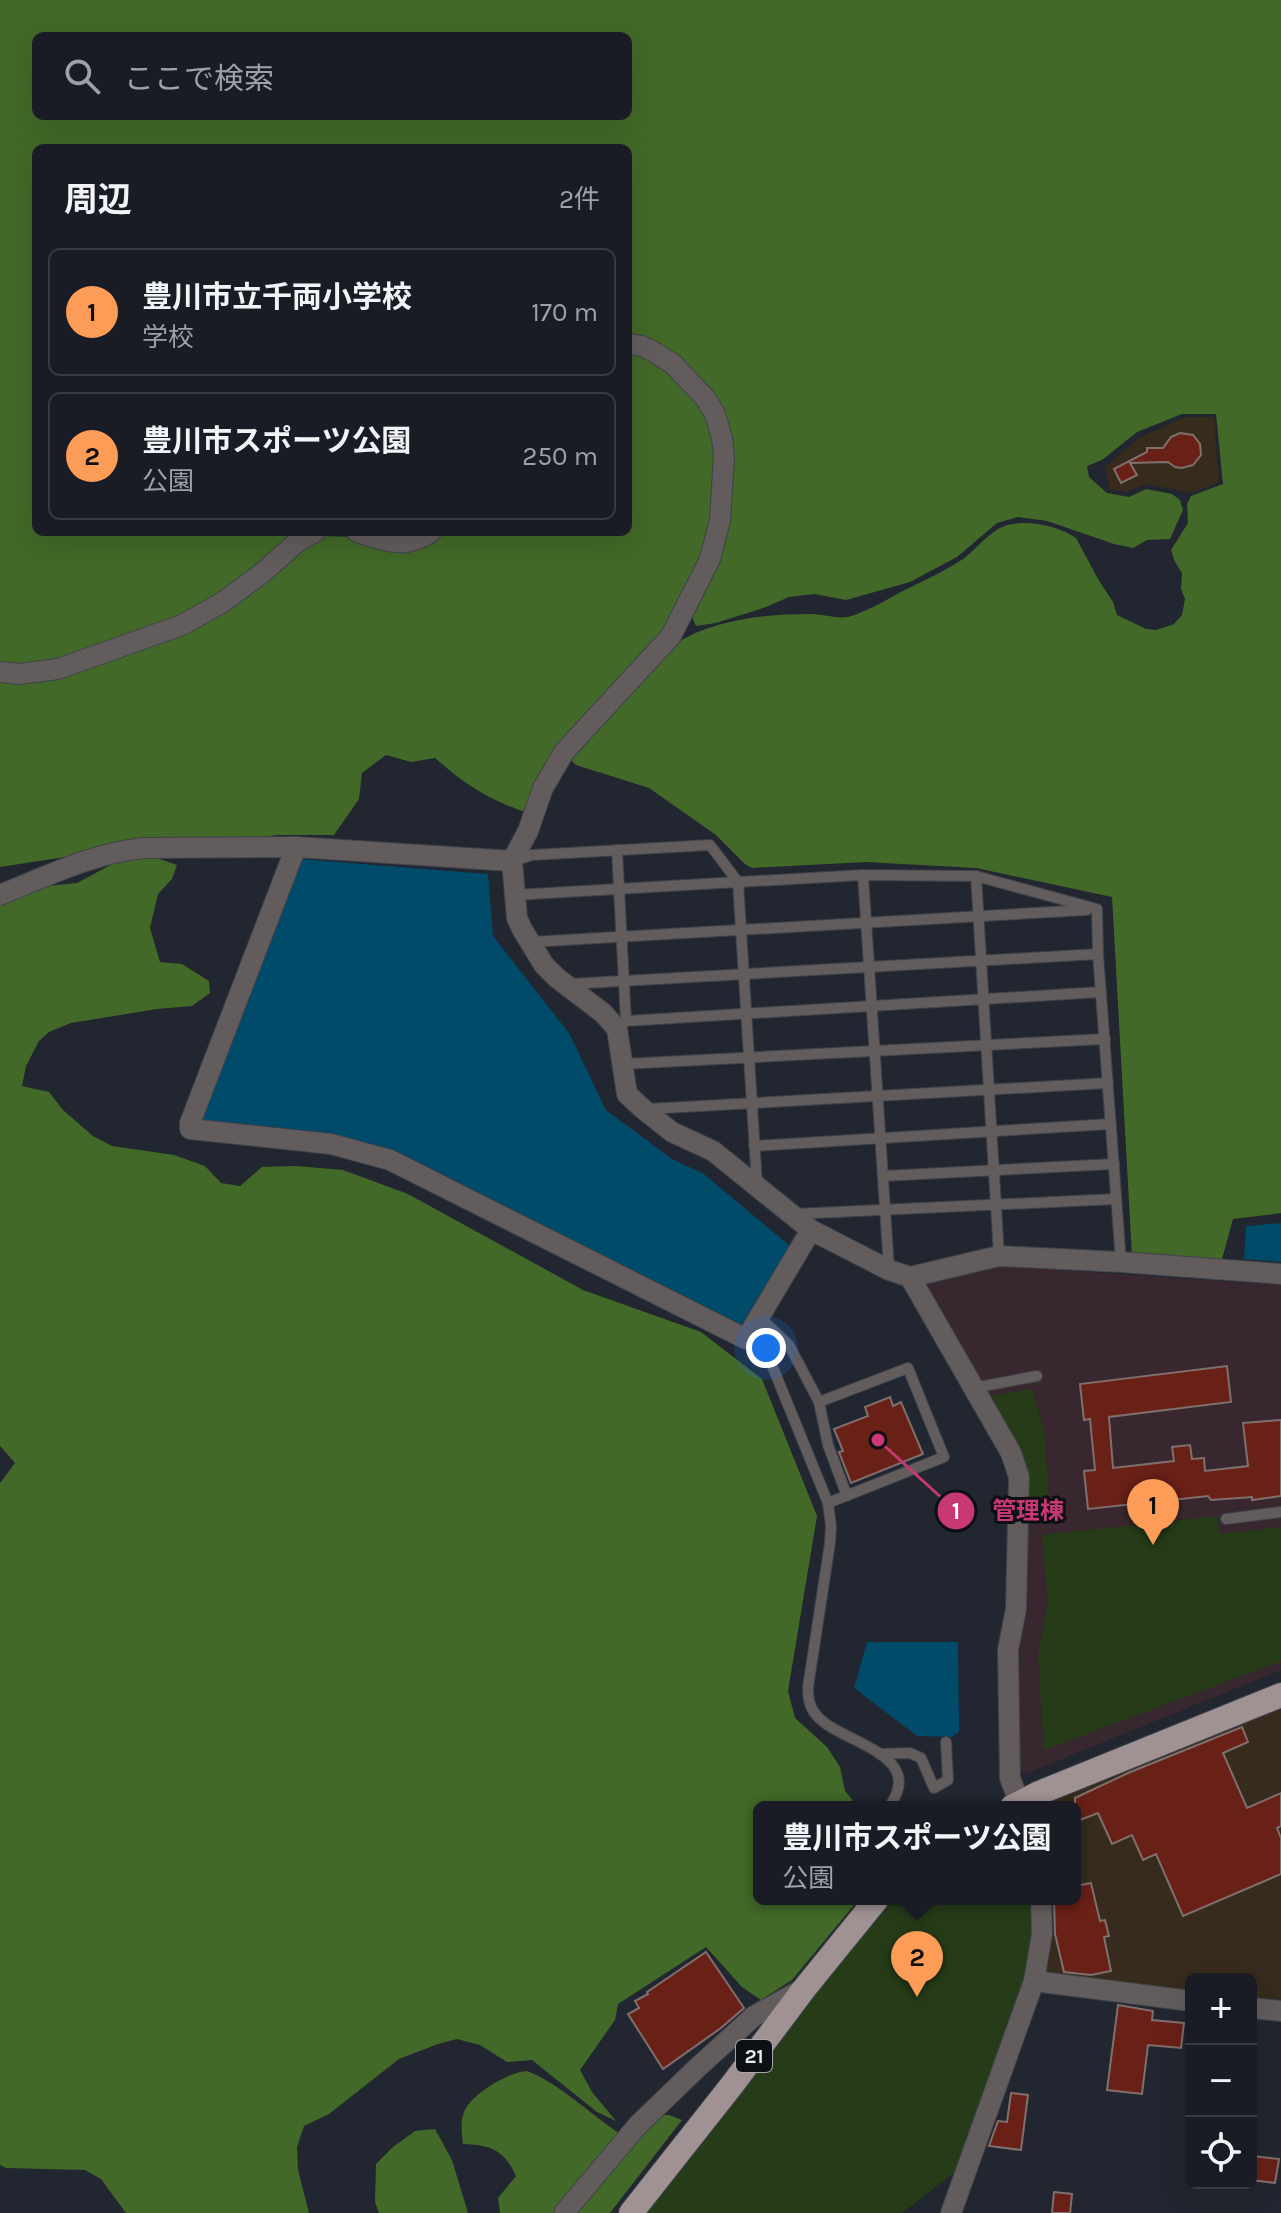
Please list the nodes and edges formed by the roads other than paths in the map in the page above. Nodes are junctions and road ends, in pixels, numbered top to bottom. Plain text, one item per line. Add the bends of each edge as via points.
1 (632, 345) edge
2 (308, 536) edge
3 (369, 536) edge
4 (425, 536) edge
5 (0, 672) edge
6 (296, 847) junction
7 (617, 850) junction
8 (512, 861) junction
9 (863, 875) junction
10 (976, 876) junction
11 (738, 882) junction
12 (619, 889) junction
13 (0, 895) edge
14 (514, 895) junction
15 (1097, 909) junction
16 (978, 917) junction
17 (866, 923) junction
18 (741, 929) junction
19 (621, 936) junction
20 (530, 942) junction
21 (1098, 954) junction
22 (981, 960) junction
23 (869, 967) junction
24 (744, 974) junction
25 (624, 981) junction
26 (566, 984) junction
27 (1101, 992) junction
28 (983, 999) junction
29 (872, 1006) junction
30 (746, 1014) junction
31 (622, 1025) junction
32 (1105, 1039) junction
33 (986, 1046) junction
34 (875, 1051) junction
35 (749, 1058) junction
36 (623, 1064) junction
37 (1108, 1083) junction
38 (989, 1089) junction
39 (878, 1096) junction
40 (752, 1103) junction
41 (643, 1109) junction
42 (1111, 1124) junction
43 (992, 1131) junction
44 (881, 1138) junction
45 (754, 1146) junction
46 (1114, 1164) junction
47 (994, 1170) junction
48 (883, 1176) junction
49 (757, 1187) junction
50 (1116, 1199) junction
51 (996, 1205) junction
52 (885, 1210) junction
53 (792, 1214) junction
54 (811, 1230) junction
55 (999, 1256) junction
56 (1121, 1262) junction
57 (889, 1270) junction
58 (1281, 1274) edge
59 (910, 1277) junction
60 (759, 1317) junction
61 (746, 1339) junction
62 (1037, 1376) dead end
63 (973, 1388) junction
64 (819, 1402) junction
65 (847, 1496) junction
66 (828, 1503) junction
67 (1281, 1512) edge
68 (1226, 1519) dead end
69 (1281, 1695) edge
70 (946, 1742) dead end
71 (880, 1754) junction
72 (892, 1801) edge
73 (1017, 1801) edge
74 (1026, 1801) edge
75 (872, 1905) edge
76 (1041, 1905) edge
77 (1034, 1981) junction
78 (804, 1989) junction
79 (1185, 2000) edge
80 (1257, 2009) edge
81 (1281, 2011) edge
82 (564, 2213) edge
83 (631, 2213) edge
84 (951, 2213) edge

1 - 8 street via 673,364 715,414 724,456 720,520 710,559 671,636 564,752
2 - 5 street via 223,602 182,625 58,669
3 - 4 street via 391,543
6 - 8 street
6 - 13 street via 120,850
6 - 61 street via 190,1129 331,1144 390,1160
7 - 8 lane
7 - 11 lane via 710,845
7 - 12 lane
8 - 14 street
9 - 10 lane
9 - 11 lane
9 - 17 lane
10 - 15 lane
10 - 16 lane
11 - 12 lane
11 - 18 lane
12 - 14 lane
12 - 19 lane
14 - 20 street via 517,918
15 - 16 lane
15 - 21 lane
16 - 17 lane
16 - 22 lane
17 - 18 lane
17 - 23 lane
18 - 19 lane
18 - 24 lane
19 - 20 lane
19 - 25 lane
20 - 26 street via 544,965
21 - 22 lane
21 - 27 lane
22 - 23 lane
22 - 28 lane
23 - 24 lane
23 - 29 lane
24 - 25 lane
24 - 30 lane
25 - 26 lane
25 - 31 lane
26 - 31 street
27 - 28 lane
27 - 32 lane
28 - 29 lane
28 - 33 lane
29 - 30 lane
29 - 34 lane
30 - 31 lane
30 - 35 lane
31 - 36 street
32 - 33 lane
32 - 37 lane
33 - 34 lane
33 - 38 lane
34 - 35 lane
34 - 39 lane
35 - 36 lane
35 - 40 lane
36 - 41 street via 627,1094
37 - 38 lane
37 - 42 lane
38 - 39 lane
38 - 43 lane
39 - 40 lane
39 - 44 lane
40 - 41 lane
40 - 45 lane
41 - 49 street via 672,1132 713,1151
42 - 43 lane
42 - 46 lane
43 - 44 lane
43 - 47 lane
44 - 45 lane
44 - 48 lane
45 - 49 lane
46 - 47 lane
46 - 50 lane
47 - 48 lane
47 - 51 lane
48 - 52 lane
49 - 53 street
50 - 51 lane
50 - 56 lane
51 - 52 lane
51 - 55 lane
52 - 53 lane
52 - 57 lane
53 - 54 street
54 - 57 street
54 - 60 street
55 - 56 street
55 - 59 street
56 - 58 street
57 - 59 street
59 - 63 street
60 - 61 street
60 - 64 lane via 789,1345
61 - 66 lane via 769,1358
62 - 63 lane
63 - 73 street via 1019,1477 1016,1609 1008,1650 1010,1778
64 - 65 lane
64 - 65 lane via 908,1368 944,1457
65 - 66 lane
66 - 71 lane via 830,1543 808,1697 824,1722
67 - 68 lane
69 - 74 main road
70 - 71 lane via 948,1780 934,1788 921,1758
71 - 72 lane via 898,1779
75 - 78 main road, 21
76 - 77 street
77 - 79 street
77 - 84 street
78 - 82 street via 754,2016 696,2069 638,2125
78 - 83 main road, 21
80 - 81 street

